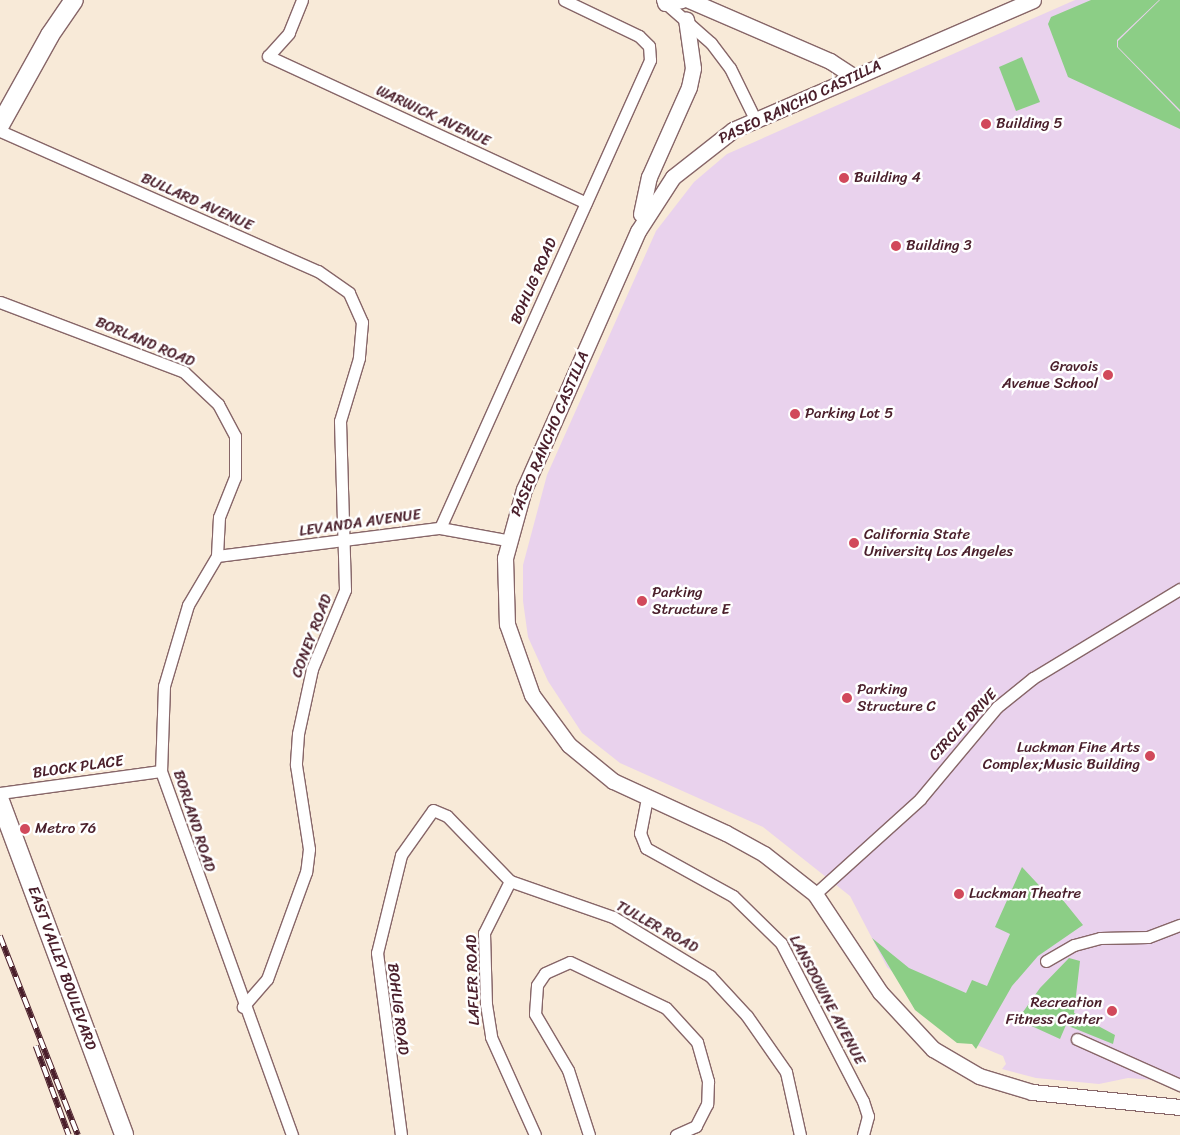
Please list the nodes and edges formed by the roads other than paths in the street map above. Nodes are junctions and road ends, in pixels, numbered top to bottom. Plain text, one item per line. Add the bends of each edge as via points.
1 (74, 0) edge
2 (302, 0) edge
3 (564, 0) edge
4 (682, 0) edge
5 (689, 0) edge
6 (1033, 0) edge
7 (664, 2) edge
8 (686, 18) junction
9 (854, 76) junction
10 (755, 119) junction
11 (0, 125) edge
12 (0, 131) edge
13 (586, 203) junction
14 (638, 231) junction
15 (0, 302) edge
16 (362, 322) joint
17 (440, 528) junction
18 (507, 540) junction
19 (346, 541) junction
20 (217, 556) junction
21 (1180, 589) edge
22 (161, 771) junction
23 (0, 793) edge
24 (647, 798) junction
25 (0, 801) edge
26 (433, 810) joint
27 (510, 881) junction
28 (815, 894) junction
29 (1180, 925) edge
30 (1046, 961) dead end
31 (243, 1007) junction
32 (1077, 1039) dead end
33 (1180, 1085) edge
34 (1180, 1107) edge
35 (699, 1130) edge
36 (124, 1135) edge
37 (292, 1135) edge
38 (401, 1135) edge
39 (535, 1135) edge
40 (589, 1135) edge
41 (676, 1135) edge
42 (800, 1135) edge
43 (863, 1135) edge

1 - 11 main road via 50,35
2 - 13 street, WARWICK AVENUE via 289,33 268,56
3 - 13 street, BOHLIG ROAD via 639,36 649,46 650,60
4 - 7 street
5 - 9 street via 830,61
6 - 9 street, PASEO RANCHO CASTILLA
7 - 8 street
8 - 10 street via 730,68
8 - 14 street via 693,68 689,87 649,177
9 - 10 street, PASEO RANCHO CASTILLA
10 - 14 street, PASEO RANCHO CASTILLA via 691,159 655,200
12 - 16 street, BULLARD AVENUE via 318,271 348,293
13 - 17 street, BOHLIG ROAD
14 - 18 street, PASEO RANCHO CASTILLA via 524,489
15 - 20 street, BORLAND ROAD via 184,372 218,404 230,423 238,452 235,476 220,517
16 - 19 street, CONEY ROAD via 359,358 340,421
17 - 18 street, LEVANDA AVENUE
17 - 19 street, LEVANDA AVENUE
18 - 24 street, PASEO RANCHO CASTILLA via 507,624 532,695 559,734 588,762
19 - 20 street, LEVANDA AVENUE
19 - 31 street, CONEY ROAD via 346,590 312,669 298,734 296,765 309,849 306,872 267,979
20 - 22 street, BORLAND ROAD via 188,605 164,686
21 - 28 street, CIRCLE DRIVE via 1038,676 997,707 920,799
22 - 23 street, BLOCK PLACE
22 - 31 street, BORLAND ROAD
24 - 28 street, PASEO RANCHO CASTILLA via 764,854
24 - 43 street, LANSDOWNE AVENUE via 640,833 646,848 733,896 781,942 863,1101 868,1116
25 - 36 main road, EAST VALLEY BOULEVARD
26 - 27 street, TULLER ROAD via 447,816
26 - 38 street, BOHLIG ROAD via 401,855 377,953
27 - 39 street, LAFLER ROAD via 484,934 486,1004 491,1037
27 - 42 street, TULLER ROAD via 613,917 710,976 747,1016 786,1072
28 - 34 street, PASEO RANCHO CASTILLA via 894,1010 933,1049 961,1067 1032,1092
29 - 30 street via 1148,937 1100,938 1074,945
31 - 37 street, BORLAND ROAD
32 - 33 street
35 - 40 street via 707,1104 708,1081 697,1042 679,1018 646,996 570,962 545,972 537,985 534,1014 568,1070
35 - 41 street

